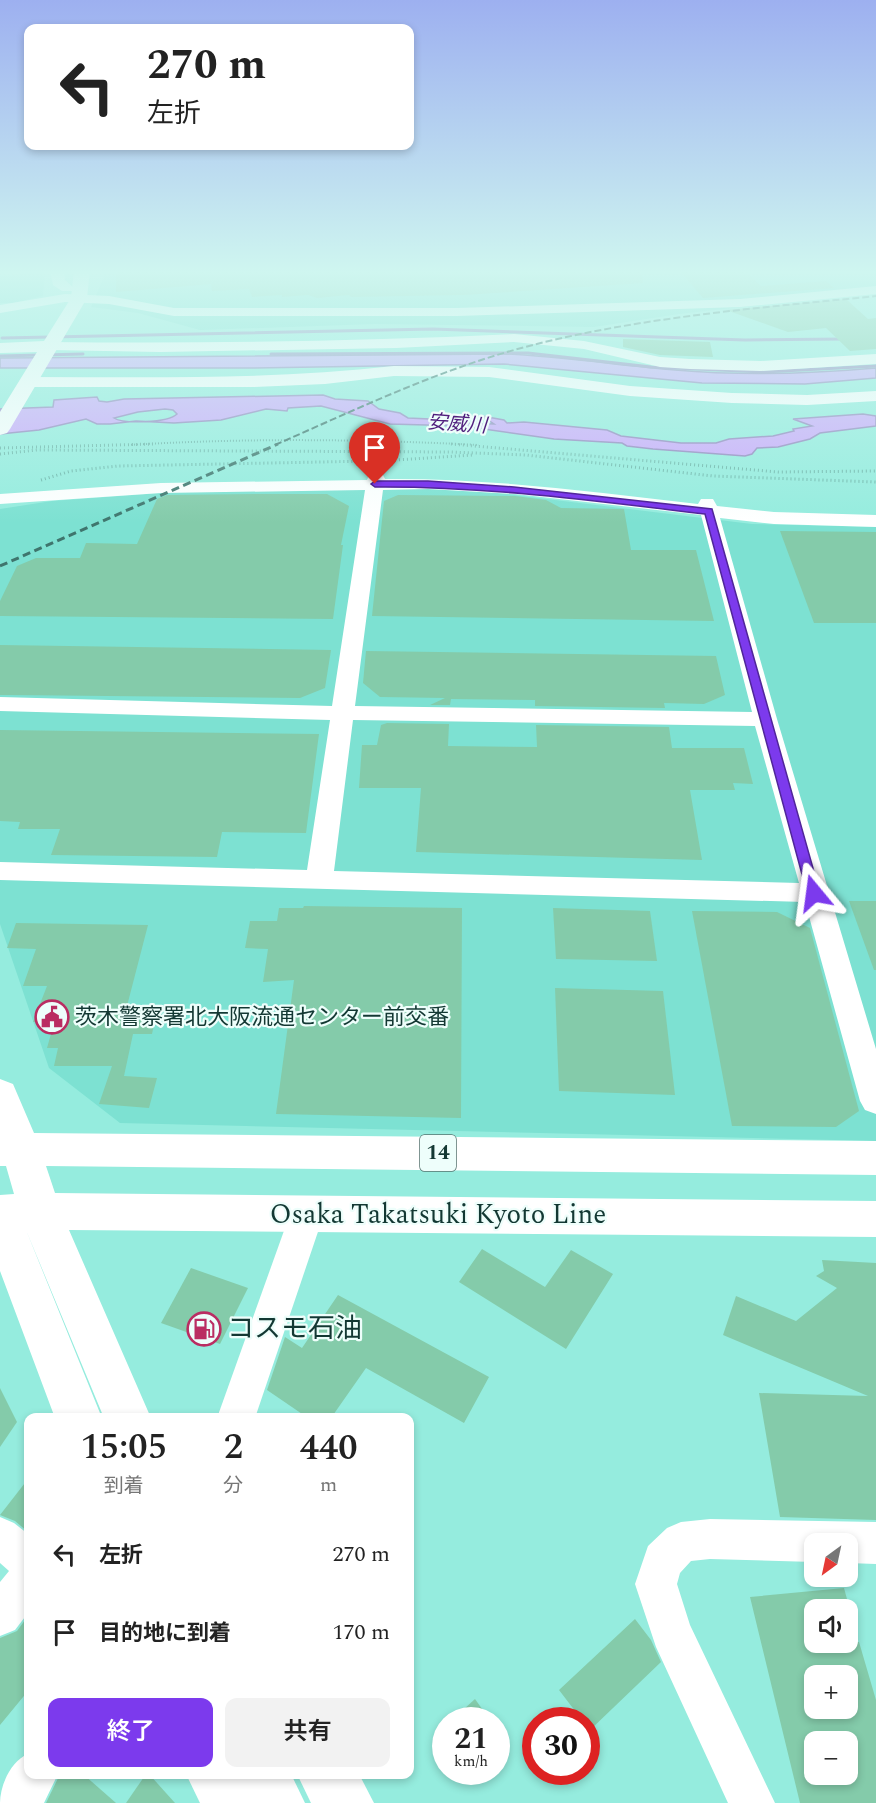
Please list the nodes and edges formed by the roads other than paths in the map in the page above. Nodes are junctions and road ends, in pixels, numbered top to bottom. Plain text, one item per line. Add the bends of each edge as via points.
1 (36, 354) edge
2 (625, 354) edge
3 (876, 358) edge
4 (16, 384) edge
5 (876, 396) edge
6 (0, 429) edge
7 (376, 481) junction
8 (0, 490) edge
9 (0, 499) edge
10 (708, 507) junction
11 (876, 513) edge
12 (876, 521) edge
13 (0, 704) edge
14 (343, 713) junction
15 (765, 719) junction
16 (0, 871) edge
17 (319, 881) junction
18 (814, 893) junction
19 (0, 1095) edge
20 (876, 1101) edge
21 (10, 1149) edge
22 (876, 1158) edge
23 (13, 1214) edge
24 (307, 1214) junction
25 (876, 1219) edge
26 (78, 1413) edge
27 (125, 1413) edge
28 (238, 1413) edge
29 (0, 1537) edge
30 (876, 1543) edge
31 (24, 1557) edge
32 (24, 1586) edge
33 (0, 1615) edge
34 (32, 1779) edge
35 (211, 1779) edge
36 (260, 1779) edge
37 (328, 1779) edge
38 (18, 1803) edge
39 (226, 1803) edge
40 (276, 1803) edge
41 (345, 1803) edge
42 (752, 1803) edge

1 - 4 main road
2 - 3 street via 660,362 761,366
4 - 5 street via 253,382 394,371 489,372 630,391 732,398 807,400
4 - 6 main road
7 - 8 street via 164,480
7 - 9 street via 161,488
7 - 10 street
7 - 14 street
10 - 11 street
10 - 12 street via 774,518
10 - 15 street
13 - 14 street
14 - 15 street
14 - 17 street
15 - 18 street
16 - 17 street
17 - 18 street
18 - 20 street
19 - 21 main road
21 - 22 main road, 14
21 - 23 main road
23 - 24 main road, Osaka Takatsuki Kyoto Line
23 - 26 main road
23 - 27 main road
24 - 25 main road, Osaka Takatsuki Kyoto Line
24 - 28 street
29 - 31 street
30 - 42 street via 710,1539 681,1542 663,1561 656,1584 671,1632
32 - 33 street
34 - 38 street
35 - 39 street
36 - 40 main road
37 - 41 main road

